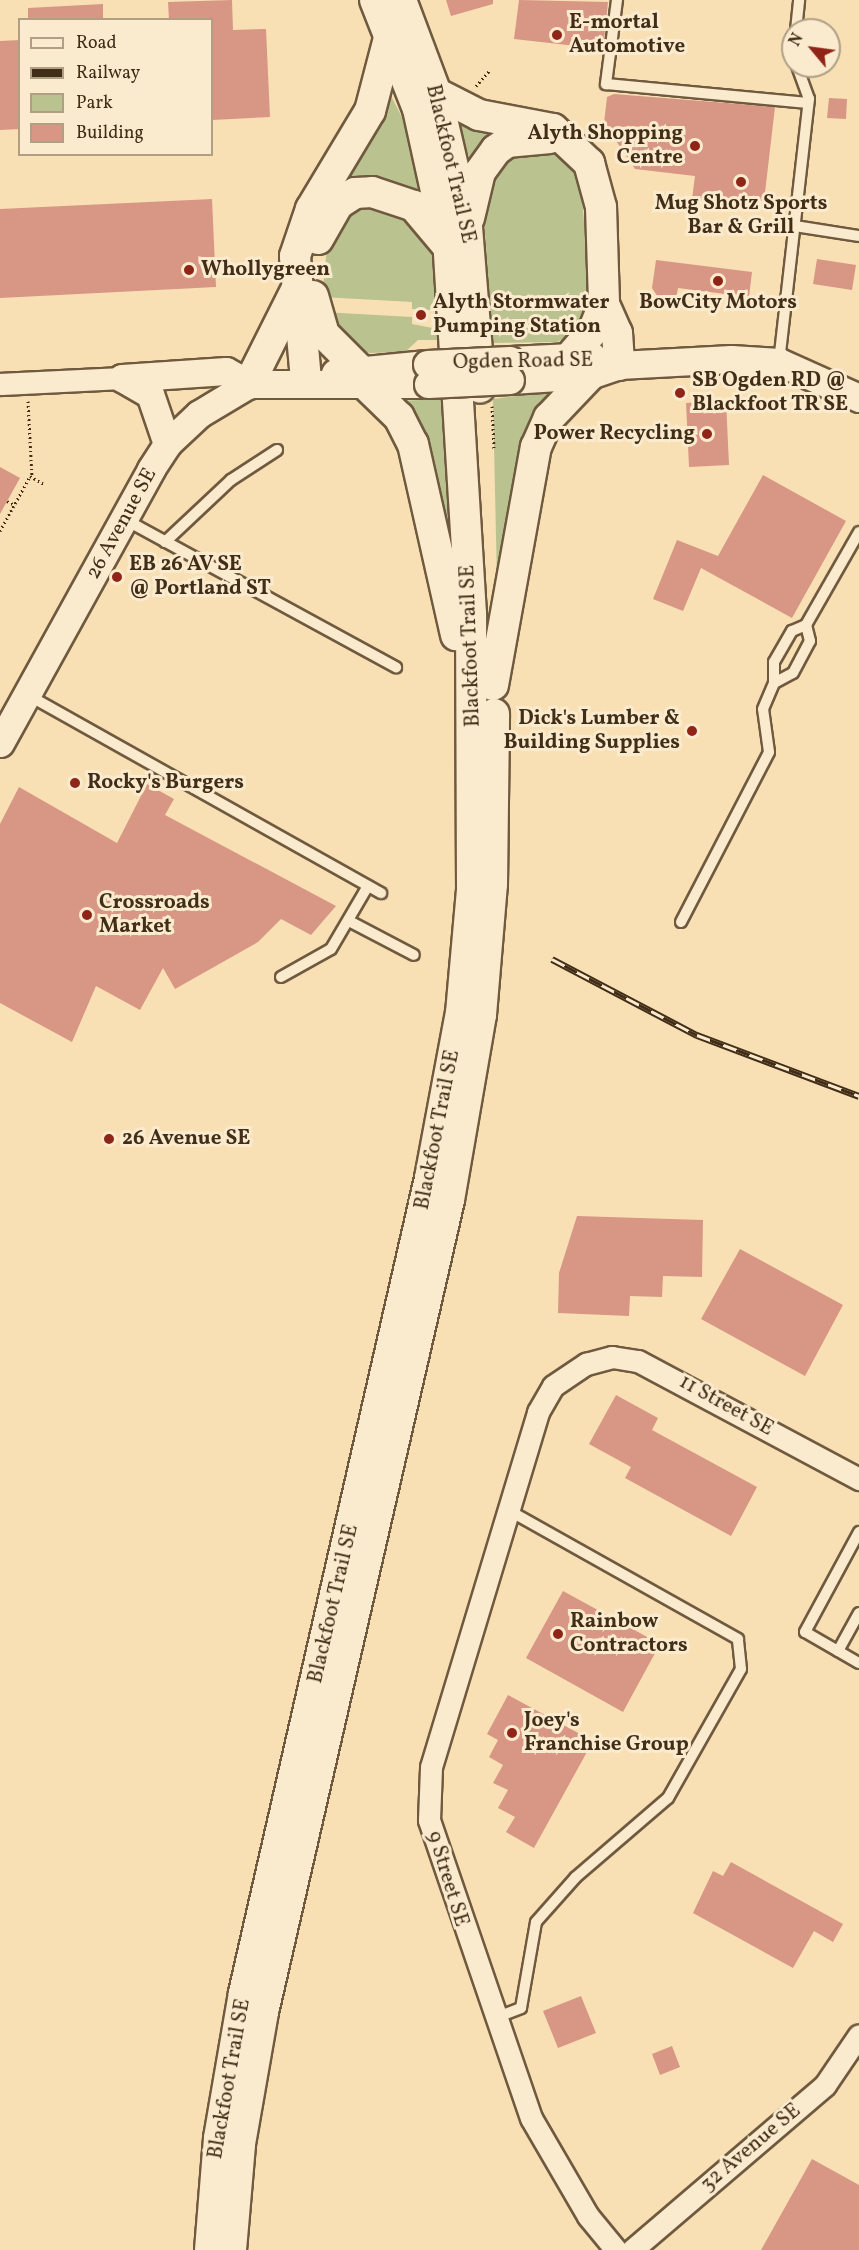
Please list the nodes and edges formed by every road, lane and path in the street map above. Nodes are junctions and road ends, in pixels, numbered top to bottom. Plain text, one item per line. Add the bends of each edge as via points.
1 (375, 0) edge
2 (400, 0) edge
3 (617, 0) edge
4 (799, 0) edge
5 (797, 18) edge
6 (389, 38) junction
7 (489, 71) dead end
8 (801, 78) edge
9 (475, 88) dead end
10 (436, 93) junction
11 (808, 103) junction
12 (570, 143) junction
13 (795, 226) junction
14 (859, 236) edge
15 (458, 239) junction
16 (296, 291) junction
17 (604, 304) junction
18 (779, 362) junction
19 (619, 365) junction
20 (580, 366) junction
21 (427, 374) joint
22 (362, 377) junction
23 (122, 378) junction
24 (504, 379) junction
25 (306, 380) junction
26 (0, 384) edge
27 (249, 384) junction
28 (847, 384) edge
29 (28, 396) dead end
30 (859, 398) edge
31 (167, 444) junction
32 (494, 449) dead end
33 (277, 450) dead end
34 (32, 477) junction
35 (44, 484) dead end
36 (7, 501) dead end
37 (15, 505) junction
38 (124, 519) junction
39 (0, 531) edge
40 (859, 532) edge
41 (165, 542) junction
42 (806, 625) junction
43 (396, 667) dead end
44 (774, 683) junction
45 (483, 686) junction
46 (27, 695) junction
47 (0, 743) edge
48 (368, 886) junction
49 (381, 893) dead end
50 (349, 921) junction
51 (681, 922) dead end
52 (414, 956) dead end
53 (281, 977) dead end
54 (586, 1364) joint
55 (859, 1479) edge
56 (508, 1510) junction
57 (859, 1532) edge
58 (859, 1613) edge
59 (838, 1651) junction
60 (859, 1663) edge
61 (495, 2018) junction
62 (859, 2035) edge
63 (210, 2250) edge
64 (231, 2250) edge
65 (616, 2250) edge
66 (632, 2250) edge

1 - 6 main road, Blackfoot Trail SE
2 - 10 main road, Blackfoot Trail SE
3 - 11 lane via 606,84
4 - 5 lane
6 - 15 main road, Blackfoot Trail SE via 418,109
6 - 16 main road via 370,111 302,227 295,256
7 - 9 path
8 - 11 lane
10 - 12 main road via 479,115 553,129
10 - 15 main road, Blackfoot Trail SE
11 - 13 lane
12 - 15 main road via 535,137 496,150 480,172
12 - 17 main road via 596,180
13 - 14 lane
13 - 18 lane
15 - 22 main road via 391,194 355,193 326,220 313,266 317,318 324,334
15 - 45 main road, Blackfoot Trail SE via 476,295
16 - 25 main road
16 - 27 main road
17 - 19 main road via 617,333
17 - 20 main road
18 - 19 street, Ogden Road SE
18 - 28 street, Ogden Road SE
19 - 20 street, Ogden Road SE
20 - 24 street, Ogden Road SE
20 - 45 main road via 536,447
21 - 22 street, 26 Avenue SE
21 - 24 street, Ogden Road SE, bridge
22 - 25 street, 26 Avenue SE
22 - 45 main road via 399,417 413,444 458,643
23 - 26 street
23 - 27 street via 226,371
23 - 31 street via 150,394
24 - 32 path
25 - 27 street, 26 Avenue SE
27 - 31 street, 26 Avenue SE via 199,414
28 - 30 street, Ogden Road SE
29 - 34 path
31 - 38 street, 26 Avenue SE
33 - 41 lane via 231,480
34 - 35 path
34 - 37 path
36 - 37 path
37 - 39 path
38 - 41 lane
38 - 46 street, 26 Avenue SE
40 - 42 lane
41 - 43 lane
42 - 44 lane via 792,631 774,662
42 - 44 lane via 807,648 793,673
44 - 51 lane via 764,709 769,752
45 - 63 main road, Blackfoot Trail SE via 472,890 460,1013 393,1350 244,1993 219,2138
45 - 64 main road, Blackfoot Trail SE via 496,788 481,1015 449,1200 262,2012 240,2144
46 - 47 street, 26 Avenue SE
46 - 48 lane
48 - 49 lane
48 - 50 lane
50 - 52 lane
50 - 53 lane via 331,950
54 - 55 street, 11 Street SE via 612,1357 661,1370
54 - 56 street, 9 Street SE via 554,1386 538,1412
56 - 61 street, 9 Street SE via 429,1781 432,1836
56 - 61 lane via 738,1639 741,1669 668,1798 576,1877 536,1922 521,2008
57 - 59 lane via 805,1632
58 - 59 lane
59 - 60 lane
61 - 65 street, 9 Street SE via 547,2150
62 - 66 street, 32 Avenue SE via 825,2085

